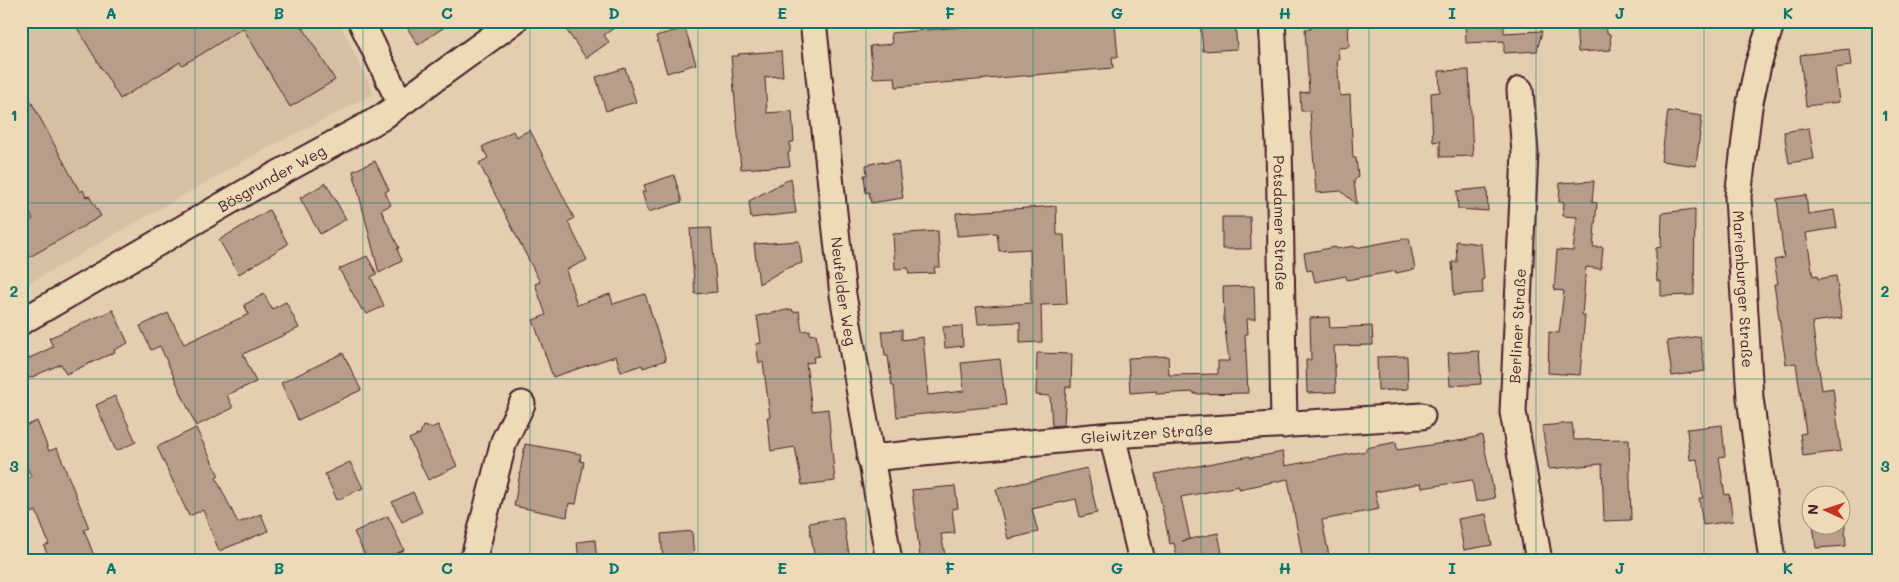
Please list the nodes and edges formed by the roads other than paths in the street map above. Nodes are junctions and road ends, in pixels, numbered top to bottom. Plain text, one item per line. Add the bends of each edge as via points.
1 (361, 21) edge
2 (514, 21) edge
3 (813, 21) edge
4 (1272, 21) edge
5 (1772, 21) edge
6 (1520, 90) dead end
7 (400, 103) junction
8 (21, 322) edge
9 (522, 404) dead end
10 (1422, 416) dead end
11 (1284, 425) junction
12 (1112, 435) junction
13 (870, 458) junction
14 (472, 561) edge
15 (889, 561) edge
16 (1142, 561) edge
17 (1539, 561) edge
18 (1772, 561) edge

1 - 7 street
2 - 7 street, Bösgrunder Weg
3 - 13 street, Neufelder Weg via 843,295
4 - 11 street, Potsdamer Straße via 1279,143
5 - 18 street, Marienburger Straße via 1749,107 1738,197 1750,398
6 - 17 street, Berliner Straße via 1525,153 1513,412
7 - 8 street, Bösgrunder Weg via 381,118
9 - 14 street via 504,441
10 - 11 street, Gleiwitzer Straße
11 - 12 street, Gleiwitzer Straße
12 - 13 street, Gleiwitzer Straße
12 - 16 street
13 - 15 street, Neufelder Weg

